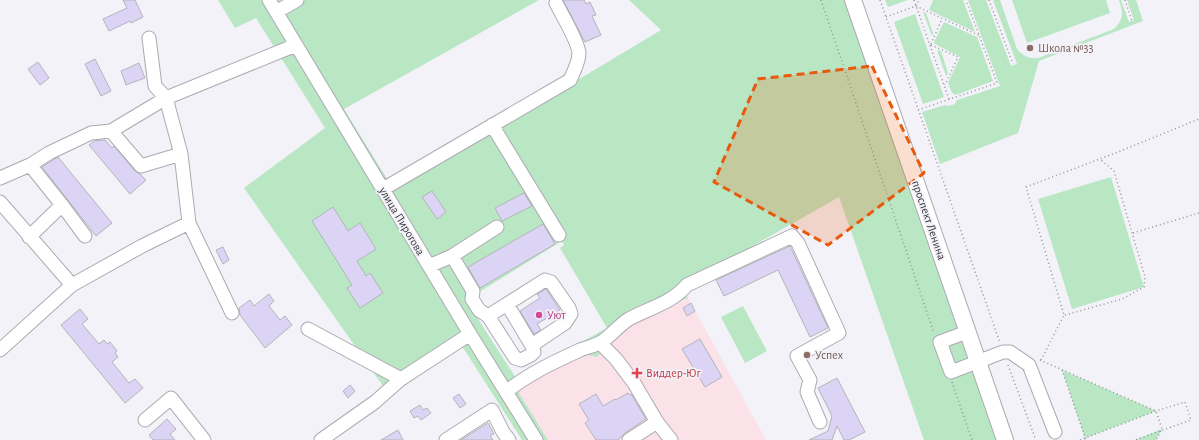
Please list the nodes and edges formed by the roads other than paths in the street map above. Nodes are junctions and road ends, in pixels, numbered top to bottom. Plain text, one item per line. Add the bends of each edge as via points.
1 (269, 0) edge
2 (297, 0) edge
3 (853, 0) edge
4 (556, 3) dead end
5 (276, 12) junction
6 (149, 38) dead end
7 (296, 45) junction
8 (166, 98) junction
9 (492, 125) junction
10 (111, 131) junction
11 (181, 154) junction
12 (30, 165) junction
13 (0, 178) edge
14 (383, 190) junction
15 (0, 202) edge
16 (62, 205) junction
17 (189, 223) junction
18 (497, 227) dead end
19 (559, 235) dead end
20 (85, 236) dead end
21 (29, 237) junction
22 (452, 256) junction
23 (429, 266) junction
24 (72, 285) junction
25 (507, 304) junction
26 (232, 313) dead end
27 (488, 316) junction
28 (308, 330) dead end
29 (967, 332) junction
30 (470, 334) junction
31 (600, 343) junction
32 (532, 345) junction
33 (0, 350) edge
34 (977, 361) junction
35 (401, 379) junction
36 (506, 392) junction
37 (145, 420) dead end
38 (658, 422) junction
39 (820, 422) dead end
40 (1055, 432) dead end
41 (204, 440) edge
42 (321, 440) edge
43 (446, 440) edge
44 (509, 440) edge
45 (536, 440) edge
46 (629, 440) edge
47 (671, 440) edge
48 (1005, 440) edge

1 - 5 street, улица Пирогова
2 - 5 street
3 - 29 main road, проспект Ленина
4 - 9 street via 579,53 570,80
5 - 7 street, улица Пирогова
6 - 8 street via 155,86
7 - 8 street
7 - 14 street, улица Пирогова
8 - 10 street
8 - 11 street
9 - 14 street
9 - 19 street
10 - 11 street via 141,166
10 - 12 street via 91,133
11 - 17 street
12 - 13 street
12 - 16 street
14 - 23 street, улица Пирогова
15 - 21 street
16 - 20 street
16 - 21 street
17 - 24 street
17 - 26 street
18 - 22 street
21 - 24 street
22 - 23 street
22 - 27 street via 473,291 472,299 479,310
23 - 30 street, улица Пирогова
24 - 33 street
25 - 27 street
25 - 32 street
25 - 32 street via 549,280 569,308 571,314 565,323
27 - 32 street via 515,358 521,360 532,355
28 - 35 street
29 - 34 main road, проспект Ленина
29 - 34 street via 940,342 951,372
30 - 35 street
30 - 36 street, улица Пирогова
31 - 36 street via 542,368
31 - 38 street via 634,382
31 - 39 street via 628,320 668,301 687,285 792,236 798,243 839,333 797,356 810,380 807,392
34 - 40 street via 1010,352 1029,365
34 - 48 main road, проспект Ленина
35 - 42 street via 375,402
36 - 45 street, улица Пирогова
37 - 41 street via 171,398
38 - 46 street
38 - 47 street
43 - 44 street via 492,410

